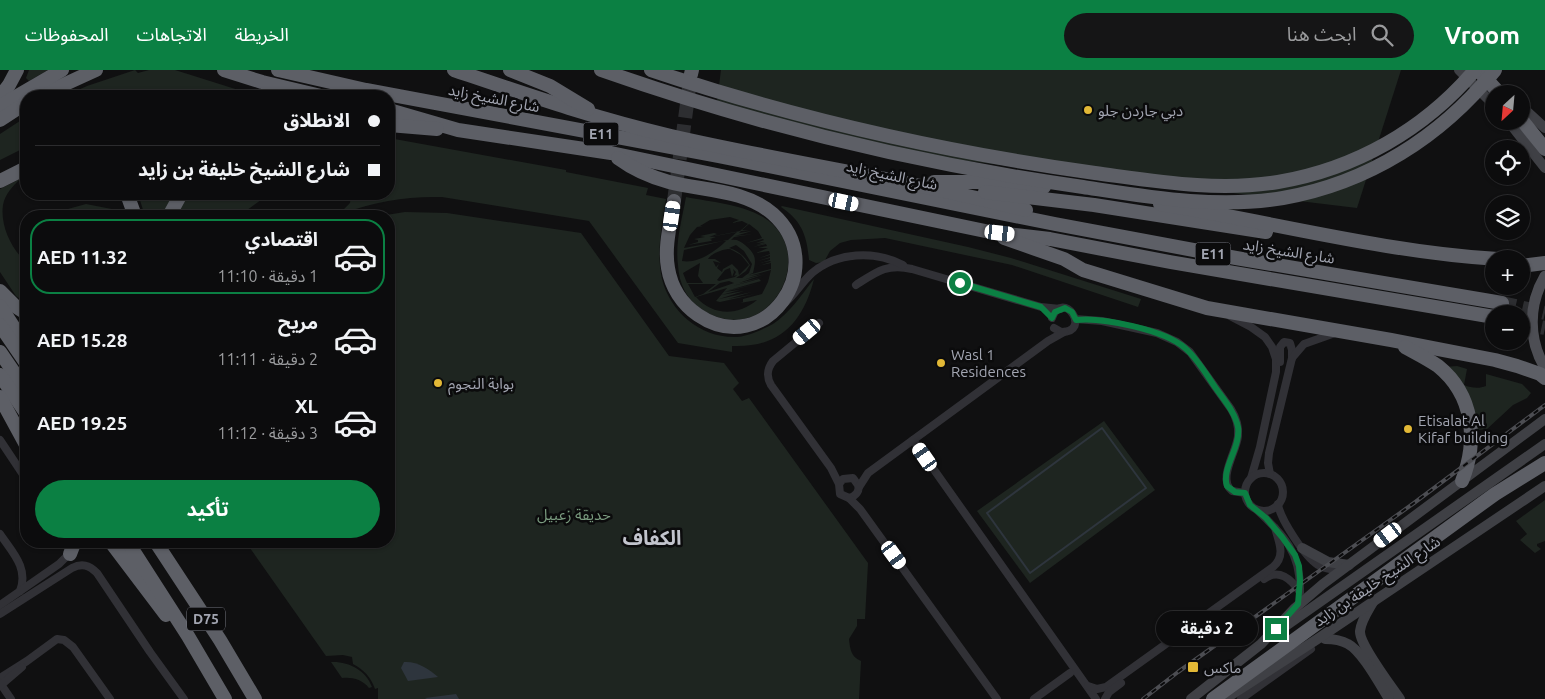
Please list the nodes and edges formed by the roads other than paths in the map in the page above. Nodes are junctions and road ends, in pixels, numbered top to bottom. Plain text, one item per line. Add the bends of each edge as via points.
1 (17, 70) edge
2 (62, 70) edge
3 (96, 70) edge
4 (224, 70) edge
5 (278, 70) edge
6 (454, 70) edge
7 (510, 70) edge
8 (528, 70) edge
9 (601, 70) edge
10 (651, 70) edge
11 (1459, 70) edge
12 (1477, 70) edge
13 (1486, 70) edge
14 (1495, 70) edge
15 (1491, 85) edge
16 (1500, 85) edge
17 (550, 86) junction
18 (28, 90) edge
19 (52, 90) edge
20 (296, 90) edge
21 (369, 90) edge
22 (20, 94) edge
23 (395, 95) edge
24 (1485, 96) edge
25 (0, 97) edge
26 (0, 106) edge
27 (20, 107) edge
28 (395, 112) edge
29 (1530, 114) edge
30 (597, 116) junction
31 (0, 120) edge
32 (395, 125) edge
33 (1545, 128) edge
34 (458, 130) junction
35 (1515, 130) edge
36 (1530, 130) edge
37 (1545, 149) edge
38 (611, 153) junction
39 (20, 161) edge
40 (1545, 168) edge
41 (0, 170) edge
42 (20, 171) edge
43 (0, 181) edge
44 (910, 184) junction
45 (942, 190) junction
46 (674, 201) tunnel mouth
47 (990, 232) junction
48 (1485, 258) edge
49 (1530, 259) edge
50 (1545, 259) edge
51 (1545, 264) edge
52 (1530, 265) edge
53 (1485, 266) edge
54 (912, 269) junction
55 (1545, 276) edge
56 (856, 286) dead end
57 (0, 292) edge
58 (0, 306) edge
59 (1041, 307) junction
60 (20, 309) edge
61 (1060, 309) junction
62 (1219, 310) junction
63 (769, 315) junction
64 (1485, 315) edge
65 (1052, 318) junction
66 (1076, 320) junction
67 (819, 322) dead end
68 (0, 325) edge
69 (1054, 328) junction
70 (1339, 331) junction
71 (1064, 332) junction
72 (20, 337) edge
73 (1391, 340) junction
74 (1048, 341) junction
75 (0, 352) edge
76 (20, 354) edge
77 (1292, 358) junction
78 (1545, 368) edge
79 (1276, 372) junction
80 (0, 375) edge
81 (1545, 378) edge
82 (20, 381) edge
83 (0, 397) edge
84 (20, 404) edge
85 (0, 414) edge
86 (1545, 419) edge
87 (20, 435) edge
88 (20, 439) edge
89 (0, 440) edge
90 (913, 440) junction
91 (1545, 444) edge
92 (1545, 463) edge
93 (831, 468) junction
94 (20, 470) edge
95 (868, 473) junction
96 (1270, 474) junction
97 (849, 478) junction
98 (1251, 478) junction
99 (1462, 481) junction
100 (839, 484) junction
101 (1545, 486) edge
102 (858, 490) junction
103 (1245, 493) junction
104 (849, 498) junction
105 (1278, 504) junction
106 (860, 509) junction
107 (1256, 509) junction
108 (1275, 528) junction
109 (0, 534) edge
110 (69, 548) edge
111 (115, 548) edge
112 (131, 548) edge
113 (160, 548) edge
114 (1302, 548) joint
115 (1345, 568) junction
116 (20, 591) junction
117 (1300, 592) junction
118 (1374, 601) junction
119 (1298, 604) junction
120 (0, 605) edge
121 (1357, 612) junction
122 (0, 614) edge
123 (188, 636) junction
124 (1325, 639) junction
125 (1264, 642) junction
126 (1070, 673) dead end
127 (0, 682) edge
128 (1088, 686) junction
129 (997, 698) edge
130 (11, 699) edge
131 (110, 699) edge
132 (184, 699) edge
133 (225, 699) edge
134 (255, 699) edge
135 (1034, 699) edge
136 (1096, 699) edge
137 (1105, 699) edge
138 (1191, 699) edge
139 (1213, 699) edge
140 (1225, 699) edge
141 (1241, 699) edge
142 (1389, 699) edge
143 (1400, 699) edge

1 - 25 highway via 10,86
2 - 18 highway
3 - 19 highway
4 - 20 highway
5 - 21 highway, شارع الشيخ زايد / E11
6 - 30 highway
7 - 17 highway
8 - 17 highway
9 - 14 highway, bridge via 732,112 888,152 1065,185 1226,202 1302,194 1340,183 1376,167 1436,131 1472,98
10 - 12 highway, bridge via 794,113 897,139 1061,168 1226,186 1294,179 1329,170 1362,156 1421,122
11 - 24 main road
12 - 15 highway
13 - 16 main road
17 - 30 highway
22 - 26 highway
23 - 45 highway, شارع الشيخ زايد / E11 via 1236,258 1502,300 1066,219
27 - 31 highway
28 - 34 highway, شارع الشيخ زايد / E11
29 - 33 main road
30 - 44 highway via 698,142
32 - 34 highway
34 - 38 highway, شارع الشيخ زايد / E11
35 - 40 main road
36 - 37 highway
38 - 47 highway, شارع الشيخ زايد / E11
38 - 63 highway via 658,179 750,200 779,220 793,243 796,268 788,292
39 - 41 highway
42 - 43 highway
44 - 45 highway
44 - 48 highway via 970,182 1034,186 1192,209 1445,255
45 - 53 highway via 1094,204 1422,260
46 - 63 highway via 667,257 670,279 682,300 701,317 724,326 750,325
47 - 62 highway via 1064,259 1083,270
47 - 64 highway, شارع الشيخ زايد / E11 via 1050,239
49 - 50 highway
51 - 52 highway
54 - 56 street via 884,268
54 - 59 street
54 - 63 street via 871,256 834,260 811,274 787,301
55 - 78 main road via 1534,301 1532,327 1537,352
57 - 60 highway
58 - 72 highway
59 - 61 street
59 - 65 street
61 - 65 street
61 - 66 street via 1070,310
62 - 70 highway
62 - 79 street via 1265,337 1274,352
65 - 69 street
66 - 71 street via 1073,327
66 - 103 street via 1095,319 1157,333 1190,352 1236,419 1238,440 1226,483 1232,491
67 - 93 street via 773,361 767,375 770,385
68 - 76 highway
69 - 71 street
69 - 74 street
70 - 73 highway
70 - 77 street via 1304,344
71 - 74 street
73 - 81 highway via 1503,362
73 - 99 highway via 1438,366 1460,392 1472,435 1471,452
74 - 90 street
75 - 82 highway
77 - 79 street via 1290,343 1284,342 1280,347
77 - 96 street via 1269,453
79 - 98 street
80 - 84 highway
83 - 87 highway
85 - 88 highway
86 - 99 main road, شارع الشيخ خليفة بن زايد
89 - 94 street
90 - 95 street
90 - 128 street
91 - 125 main road, شارع الشيخ خليفة بن زايد
92 - 139 highway via 1488,499
93 - 97 street
93 - 100 street
95 - 97 street
95 - 102 street
96 - 98 street via 1260,473
96 - 105 street via 1281,484 1283,492
97 - 100 street
97 - 102 street via 857,482
98 - 103 street
99 - 115 main road, شارع الشيخ خليفة بن زايد
100 - 104 street via 840,494
101 - 118 main road, شارع الشيخ خليفة بن زايد
102 - 104 street
102 - 106 street
103 - 107 street via 1250,505
104 - 106 street
105 - 107 street via 1270,509
105 - 114 street via 1282,519
106 - 129 street
107 - 108 street
108 - 117 street via 1297,559
108 - 128 street via 1281,549 1276,565 1106,687
109 - 116 street via 23,570
110 - 116 street via 59,564
111 - 123 highway via 155,603
112 - 123 highway, D75
113 - 134 highway, D75
114 - 115 main road
115 - 119 main road, شارع الشيخ خليفة بن زايد
116 - 120 street
117 - 119 street
117 - 137 street via 1285,576 1274,574 1267,577 1112,689
118 - 121 main road, شارع الشيخ خليفة بن زايد
118 - 143 main road via 1362,622 1360,635
119 - 125 main road, شارع الشيخ خليفة بن زايد
121 - 124 main road
121 - 140 main road, شارع الشيخ خليفة بن زايد
122 - 132 street via 72,568 80,565 90,567
123 - 133 highway, D75
124 - 141 street
124 - 142 main road via 1350,644
125 - 138 main road, شارع الشيخ خليفة بن زايد
126 - 135 street
127 - 130 street
127 - 131 street via 57,640 64,640
128 - 136 street

